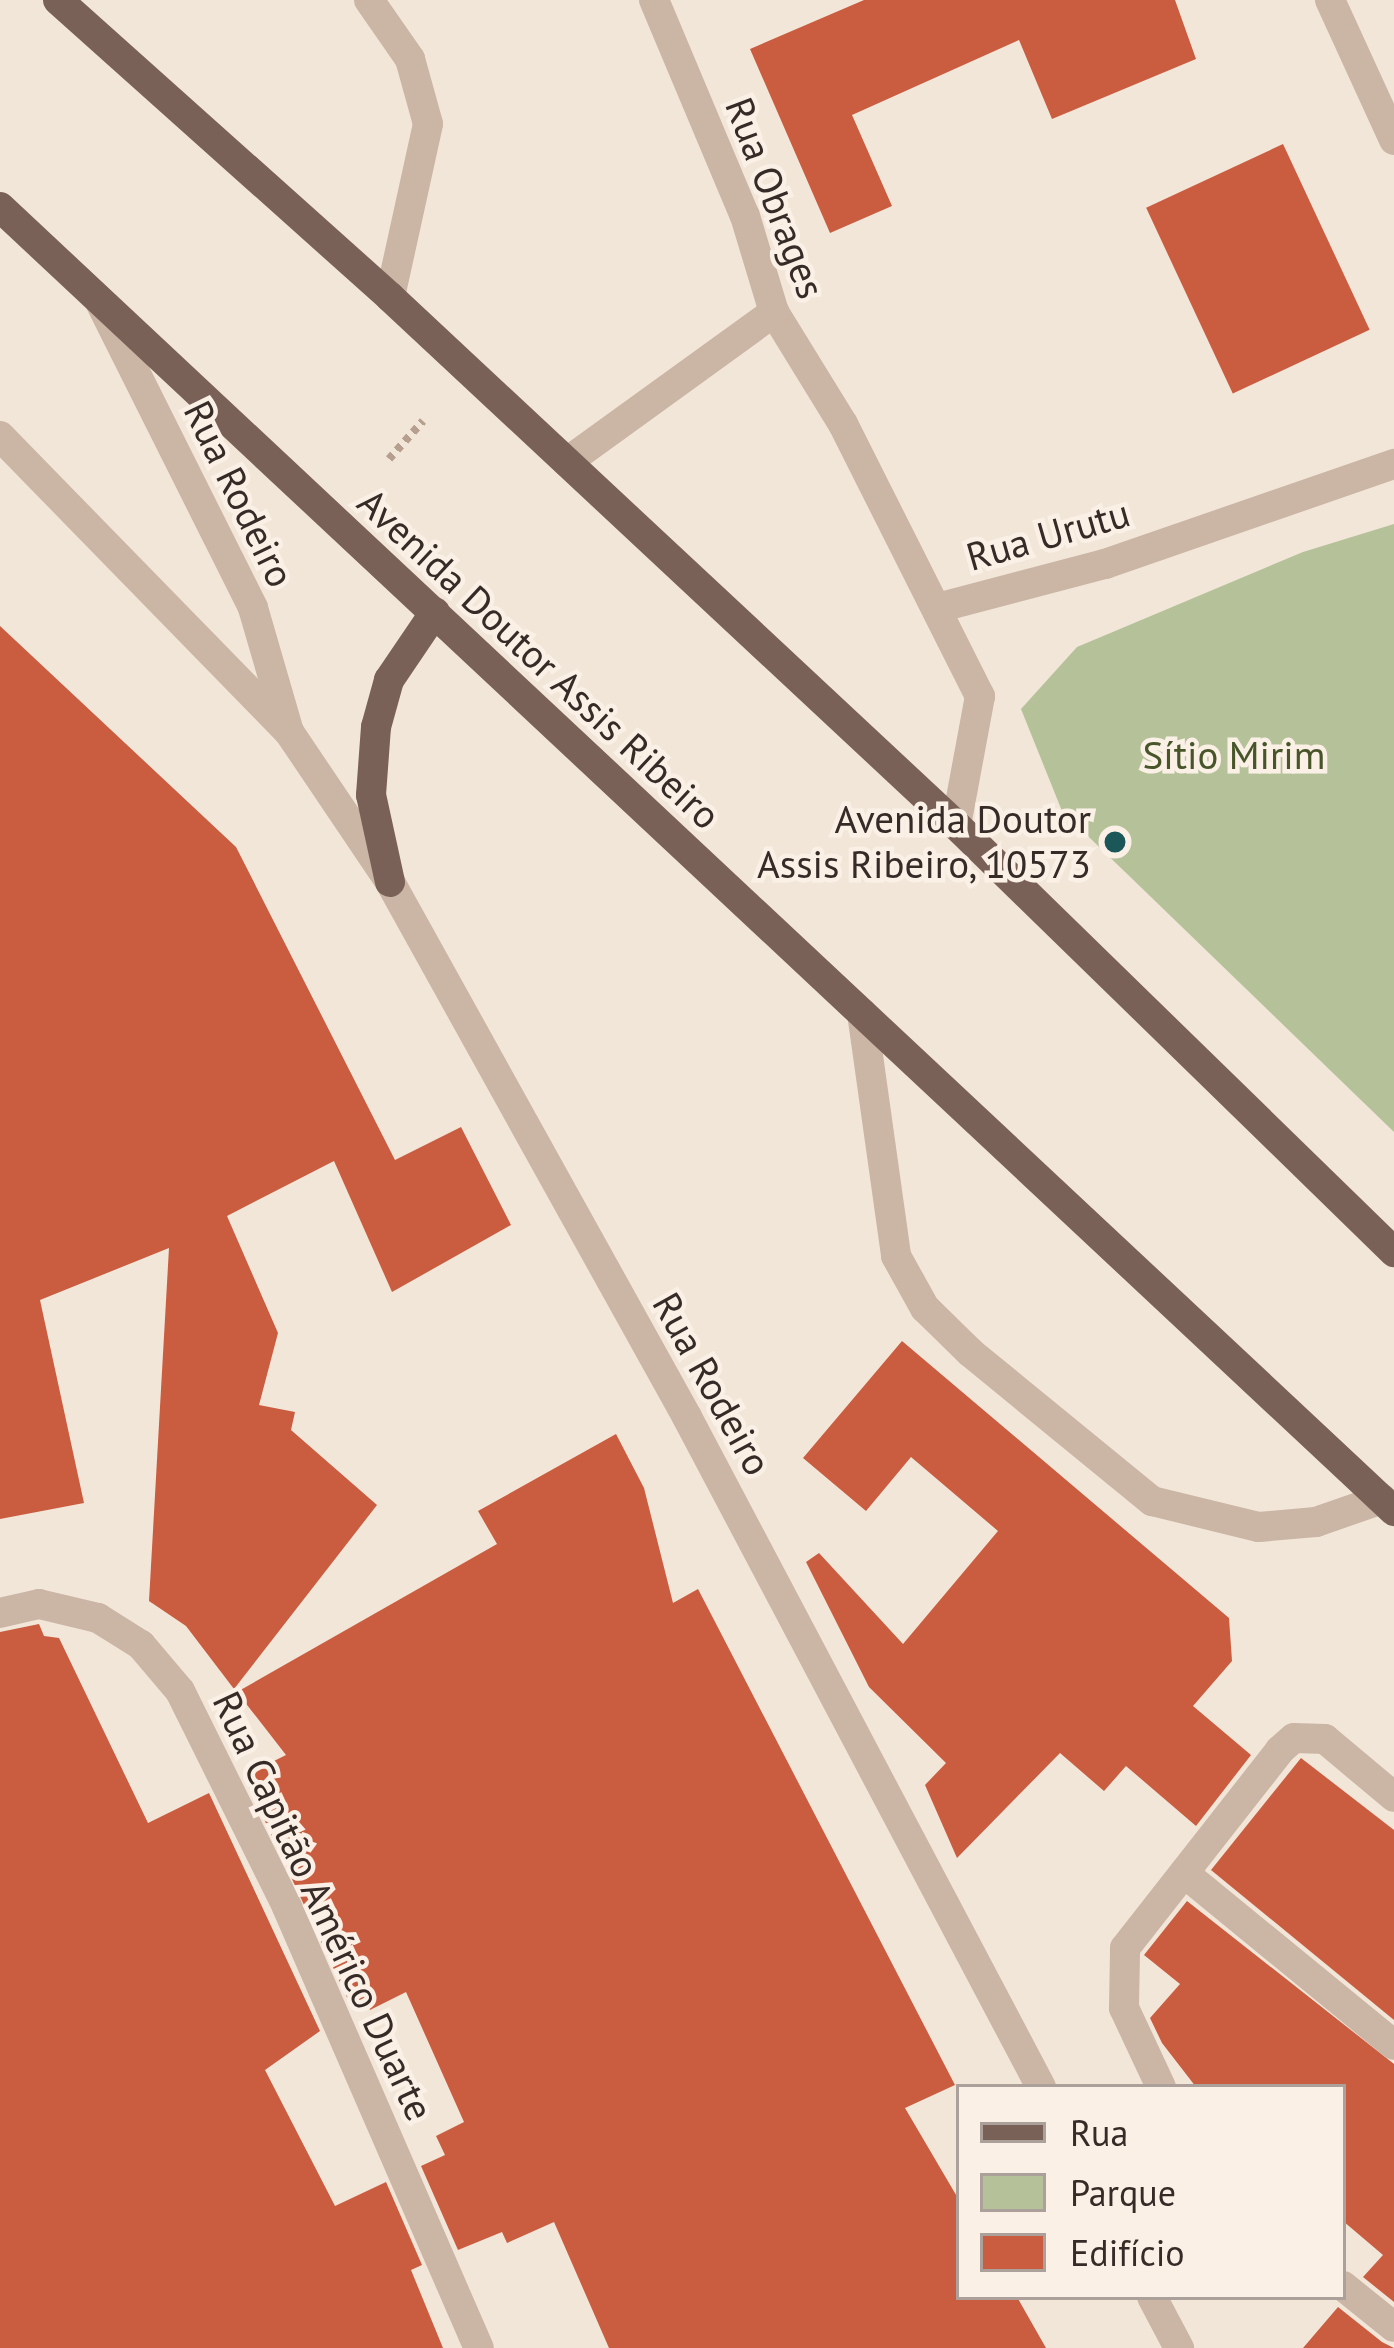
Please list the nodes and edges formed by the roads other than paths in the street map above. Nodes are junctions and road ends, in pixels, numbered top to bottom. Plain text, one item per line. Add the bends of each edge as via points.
1 (58, 0) edge
2 (368, 0) edge
3 (654, 0) edge
4 (1330, 0) edge
5 (1394, 140) edge
6 (0, 207) edge
7 (391, 297) junction
8 (98, 298) junction
9 (774, 312) junction
10 (0, 436) edge
11 (567, 463) junction
12 (1394, 464) edge
13 (941, 607) junction
14 (436, 612) junction
15 (289, 732) junction
16 (956, 825) junction
17 (390, 882) junction
18 (862, 1013) junction
19 (1394, 1252) edge
20 (1388, 1505) edge
21 (0, 1613) edge
22 (1394, 1797) edge
23 (1184, 1873) junction
24 (1394, 2044) edge
25 (1039, 2084) edge
26 (1158, 2084) edge
27 (1346, 2288) edge
28 (1154, 2300) edge
29 (1394, 2327) edge
30 (479, 2348) edge
31 (1179, 2348) edge

1 - 7 main road
2 - 7 street via 410,59 428,124
3 - 9 street, Rua Obrages via 746,216
4 - 5 street
6 - 8 main road, Avenida Doutor Assis Ribeiro
7 - 11 main road
8 - 14 main road, Avenida Doutor Assis Ribeiro
8 - 15 street, Rua Rodeiro via 253,608
9 - 11 street
9 - 13 street, Rua Obrages
10 - 15 street, Rua Rodeiro
11 - 16 main road
12 - 13 street, Rua Urutu via 1105,564
13 - 16 street, Rua Urutu via 980,696
14 - 17 main road via 389,680 376,727 371,795
14 - 18 main road, Avenida Doutor Assis Ribeiro
15 - 17 street, Rua Rodeiro
16 - 19 main road
17 - 25 street, Rua Rodeiro via 687,1417
18 - 20 main road, Avenida Doutor Assis Ribeiro
18 - 20 street via 896,1256 925,1308 971,1353 1152,1502 1259,1527
21 - 30 street, Rua Capitão Américo Duarte via 39,1604 98,1618 141,1645 180,1691 287,1907
22 - 23 street via 1325,1738 1294,1738
23 - 24 street
23 - 26 street via 1125,1948 1121,1979 1134,2039
27 - 29 street
28 - 31 street

